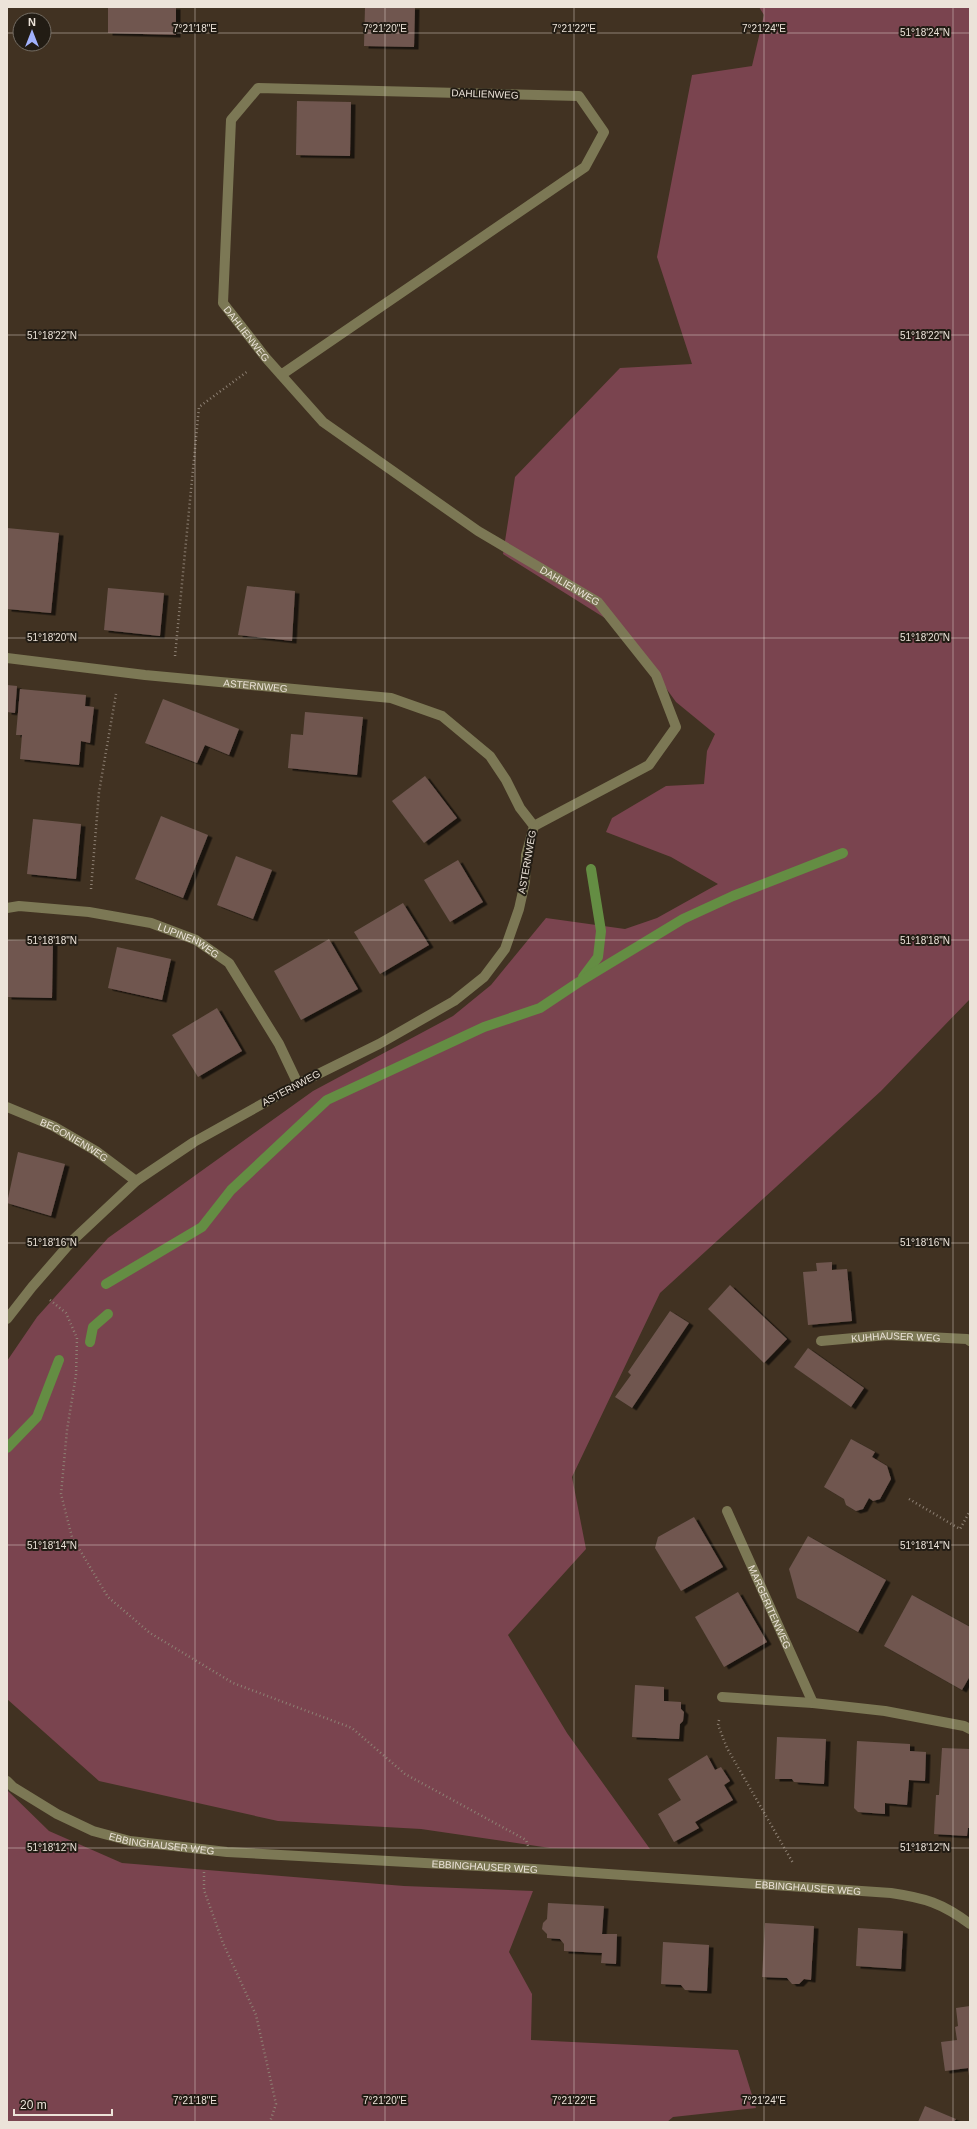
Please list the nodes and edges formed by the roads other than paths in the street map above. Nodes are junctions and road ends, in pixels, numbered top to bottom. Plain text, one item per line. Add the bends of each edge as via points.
1 (281, 375) junction
2 (7, 658) edge
3 (534, 826) junction
4 (7, 908) edge
5 (298, 1084) junction
6 (7, 1107) edge
7 (136, 1181) junction
8 (7, 1319) edge
9 (821, 1341) dead end
10 (970, 1341) edge
11 (727, 1511) dead end
12 (722, 1697) road end
13 (813, 1703) junction
14 (970, 1729) edge
15 (7, 1781) edge
16 (970, 1924) edge

1 - 1 street, DAHLIENWEG via 223,303 230,120 258,88 579,96 604,132 585,167
1 - 3 street, DAHLIENWEG via 323,422 478,531 598,602 656,675 676,727 649,765
2 - 3 street, ASTERNWEG via 120,672 391,698 442,716 490,756 520,808
3 - 5 street, ASTERNWEG via 526,855 525,882 516,916 505,949 484,977 454,1001 379,1044
4 - 5 street, LUPINENWEG via 19,906 89,912 151,923 196,940 230,963 279,1044
5 - 7 street, ASTERNWEG via 194,1142
6 - 7 street, BEGONIENWEG via 53,1126 96,1151
7 - 8 street, ASTERNWEG via 72,1241
9 - 10 street, KUHHAUSER WEG via 887,1335
11 - 13 street, MARGERITENWEG
12 - 13 street
13 - 14 street via 885,1711
15 - 16 street, EBBINGHAUSER WEG via 57,1814 93,1831 130,1841 205,1849 891,1893 922,1897 946,1908

